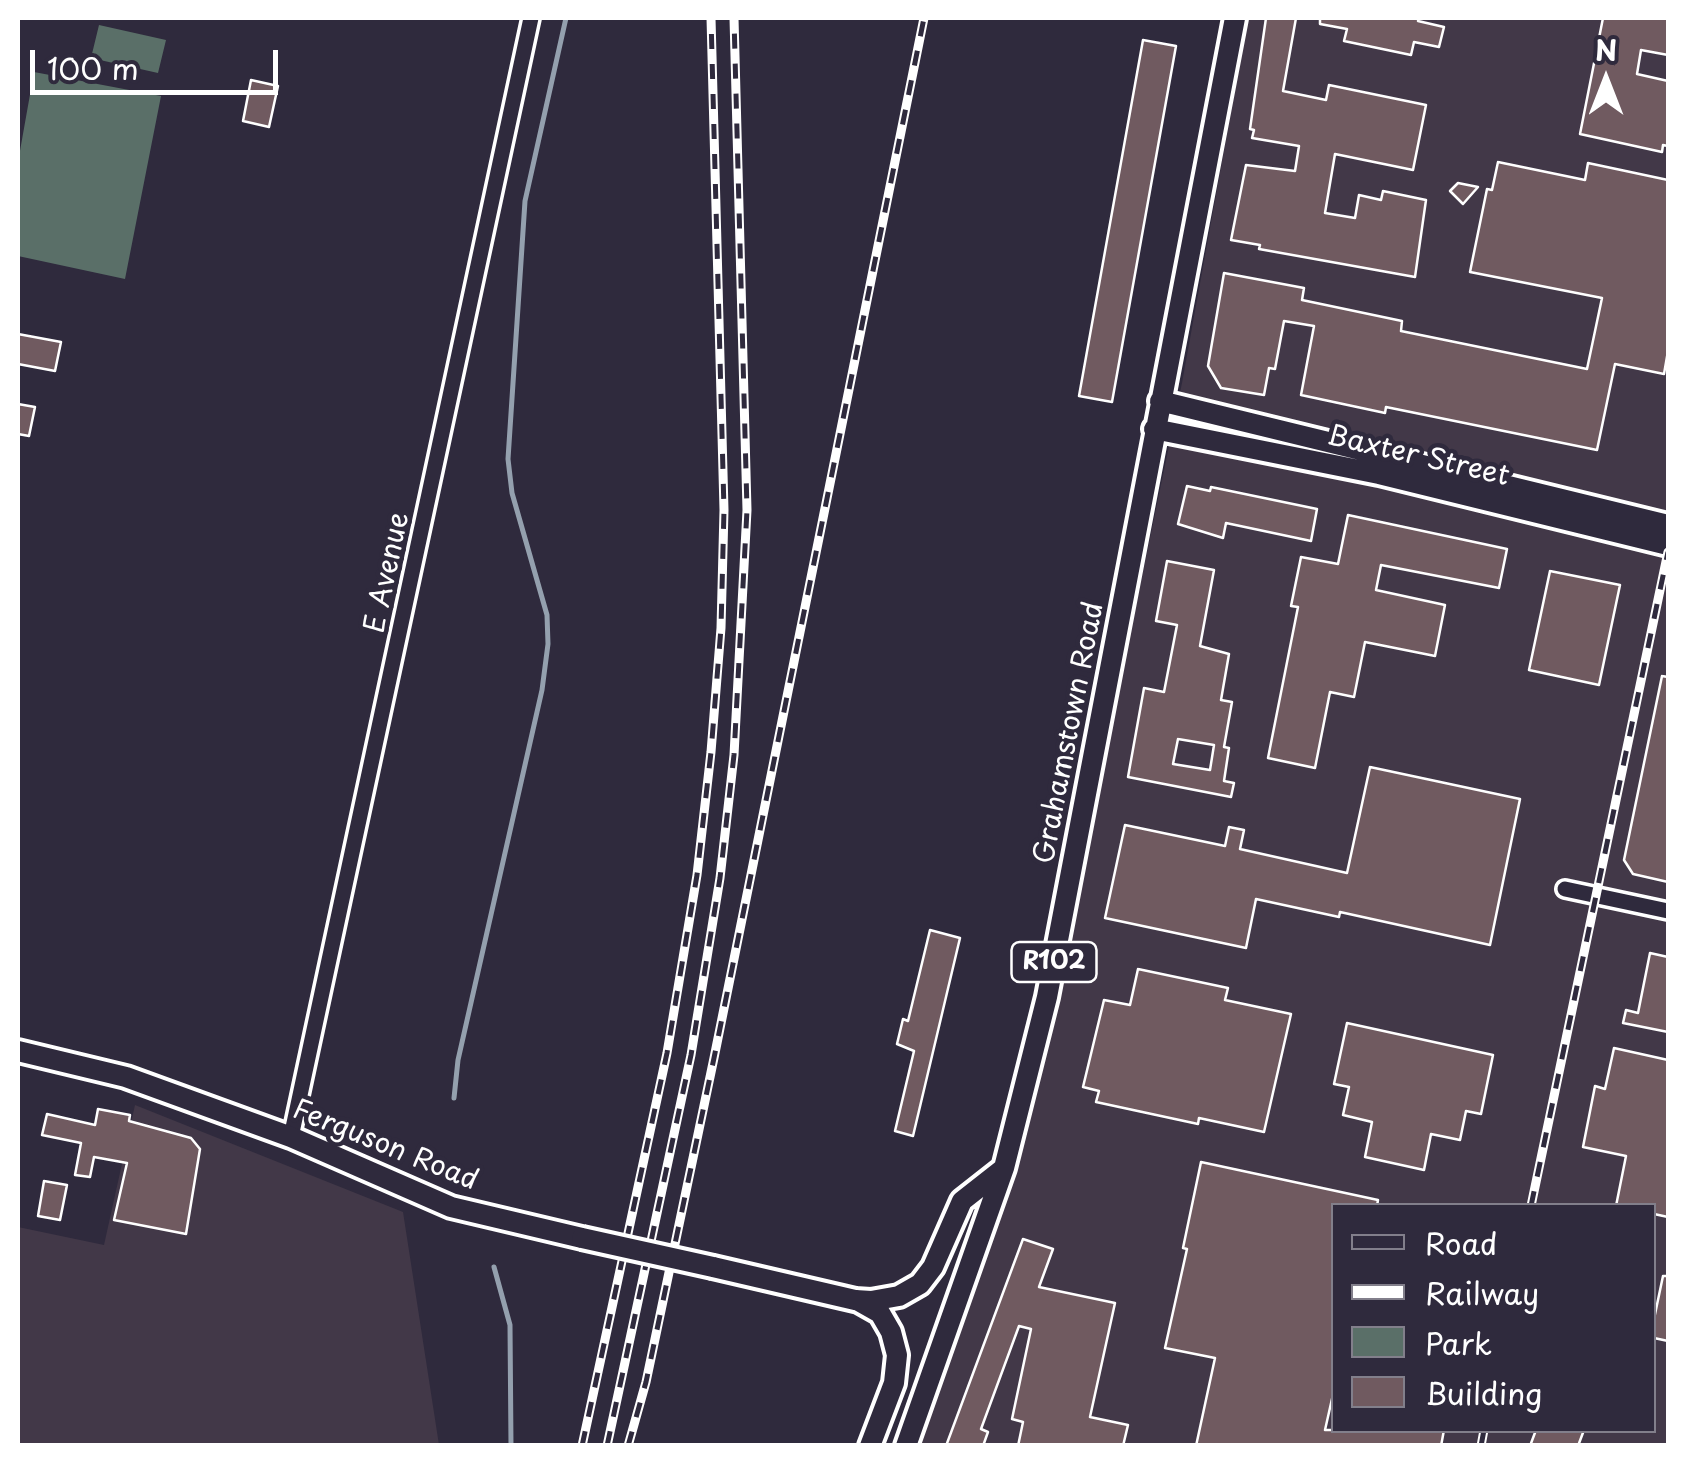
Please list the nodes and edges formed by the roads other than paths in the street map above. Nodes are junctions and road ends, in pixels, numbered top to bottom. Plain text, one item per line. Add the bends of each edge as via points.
1 (531, 18) edge
2 (1235, 18) edge
3 (1160, 400) junction
4 (1154, 429) junction
5 (1585, 514) junction
6 (1668, 525) edge
7 (1668, 545) edge
8 (1564, 889) dead end
9 (1668, 910) edge
10 (18, 1051) edge
11 (291, 1137) junction
12 (1004, 1168) junction
13 (856, 1300) junction
14 (870, 1446) edge
15 (906, 1446) edge

1 - 11 street, E Avenue
2 - 3 main road, Grahamstown Road / R102
3 - 4 main road, Grahamstown Road / R102
3 - 5 main road, Baxter Street
4 - 5 main road, Baxter Street
4 - 12 main road, Grahamstown Road / R102 via 1048,997
5 - 6 main road, Baxter Street
5 - 7 main road, Baxter Street
8 - 9 street
10 - 11 main road, Ferguson Road via 98,1068
11 - 13 main road, Ferguson Road, bridge via 451,1207
12 - 13 main road, Ferguson Road via 962,1201 920,1284 887,1299
12 - 15 main road, Grahamstown Road / R102
13 - 14 main road, Ferguson Road via 880,1313 897,1356

